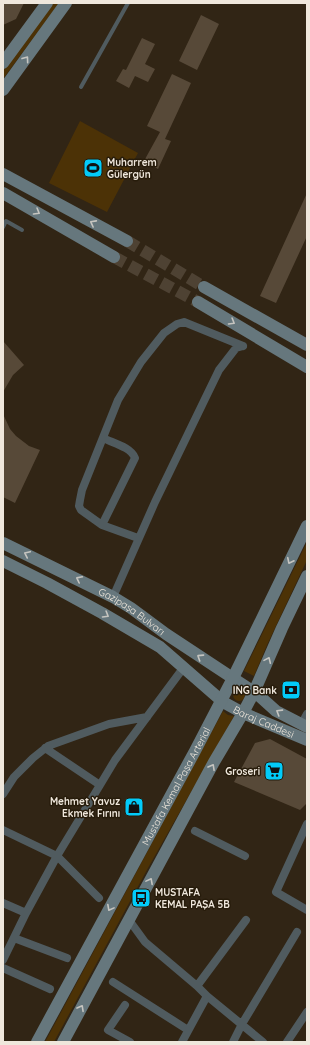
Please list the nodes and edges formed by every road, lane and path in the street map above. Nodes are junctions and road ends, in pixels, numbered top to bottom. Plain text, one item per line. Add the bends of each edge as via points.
1 (47, 3) edge
2 (66, 3) edge
3 (128, 3) edge
4 (3, 63) edge
5 (81, 87) dead end
6 (3, 90) edge
7 (3, 174) edge
8 (3, 193) edge
9 (3, 227) edge
10 (22, 230) dead end
11 (127, 241) tunnel mouth
12 (114, 258) tunnel mouth
13 (204, 287) tunnel mouth
14 (198, 302) tunnel mouth
15 (307, 346) edge
16 (307, 367) edge
17 (103, 438) junction
18 (102, 525) junction
19 (307, 526) edge
20 (138, 538) junction
21 (3, 542) edge
22 (3, 561) edge
23 (307, 576) edge
24 (113, 597) junction
25 (184, 667) junction
26 (233, 678) junction
27 (254, 692) junction
28 (221, 700) junction
29 (243, 713) junction
30 (147, 717) junction
31 (305, 722) edge
32 (307, 740) edge
33 (45, 748) junction
34 (100, 785) junction
35 (3, 793) edge
36 (307, 824) edge
37 (3, 830) edge
38 (195, 831) dead end
39 (57, 856) junction
40 (245, 856) dead end
41 (99, 898) dead end
42 (3, 903) edge
43 (307, 910) edge
44 (26, 913) junction
45 (129, 920) junction
46 (246, 920) dead end
47 (297, 932) dead end
48 (14, 938) junction
49 (67, 958) dead end
50 (3, 960) edge
51 (3, 968) edge
52 (113, 982) dead end
53 (197, 986) junction
54 (50, 989) dead end
55 (207, 996) junction
56 (125, 1005) dead end
57 (307, 1012) edge
58 (242, 1024) junction
59 (188, 1030) junction
60 (37, 1042) edge
61 (62, 1042) edge
62 (130, 1042) edge
63 (182, 1042) edge
64 (233, 1042) edge
65 (263, 1042) edge
66 (288, 1042) edge

1 - 4 main road
6 -> 2 main road
3 - 5 lane
11 -> 7 main road
8 -> 12 main road
9 - 10 lane via 6,221
13 - 15 main road
14 -> 16 main road
17 - 18 street via 82,490 80,506 81,510
17 - 18 street via 130,450 135,458
17 - 20 street via 118,400 141,362 164,333 177,324 184,322 243,346 236,348 219,370
18 - 20 street
19 -> 26 main road, Mustafa Kemal Paşa Arterial
20 - 24 street
24 -> 21 main road, Gazipaşa Bulvarı
22 -> 25 main road, Gazipaşa Bulvarı via 102,613 160,647
27 -> 23 main road
26 -> 24 main road, Gazipaşa Bulvarı
25 - 28 main road, Gazipaşa Bulvarı
25 - 30 street
26 - 27 main road, Gazipaşa Bulvarı
26 - 28 main road, Mustafa Kemal Paşa Arterial
27 - 29 main road
31 -> 27 main road, Baraj Caddesi via 276,711
28 - 29 main road, Baraj Caddesi
28 -> 60 main road, Mustafa Kemal Paşa Arterial
29 - 32 main road, Baraj Caddesi
45 -> 29 main road
30 - 33 street via 109,724
30 - 34 street
33 - 34 street
33 - 35 street via 14,778
34 - 39 street
36 - 43 street via 276,892
37 - 39 street
38 - 40 street
39 - 41 street
39 - 44 street
42 - 44 street
44 - 48 street
45 - 53 street via 145,942
61 -> 45 main road
46 - 53 street
47 - 58 street
48 - 49 street
48 - 50 street
51 - 54 street
52 - 59 street
53 - 55 street
55 - 58 street
55 - 59 street
56 - 62 street via 108,1030
57 - 66 street
58 - 64 street
58 - 65 street
59 - 63 street

